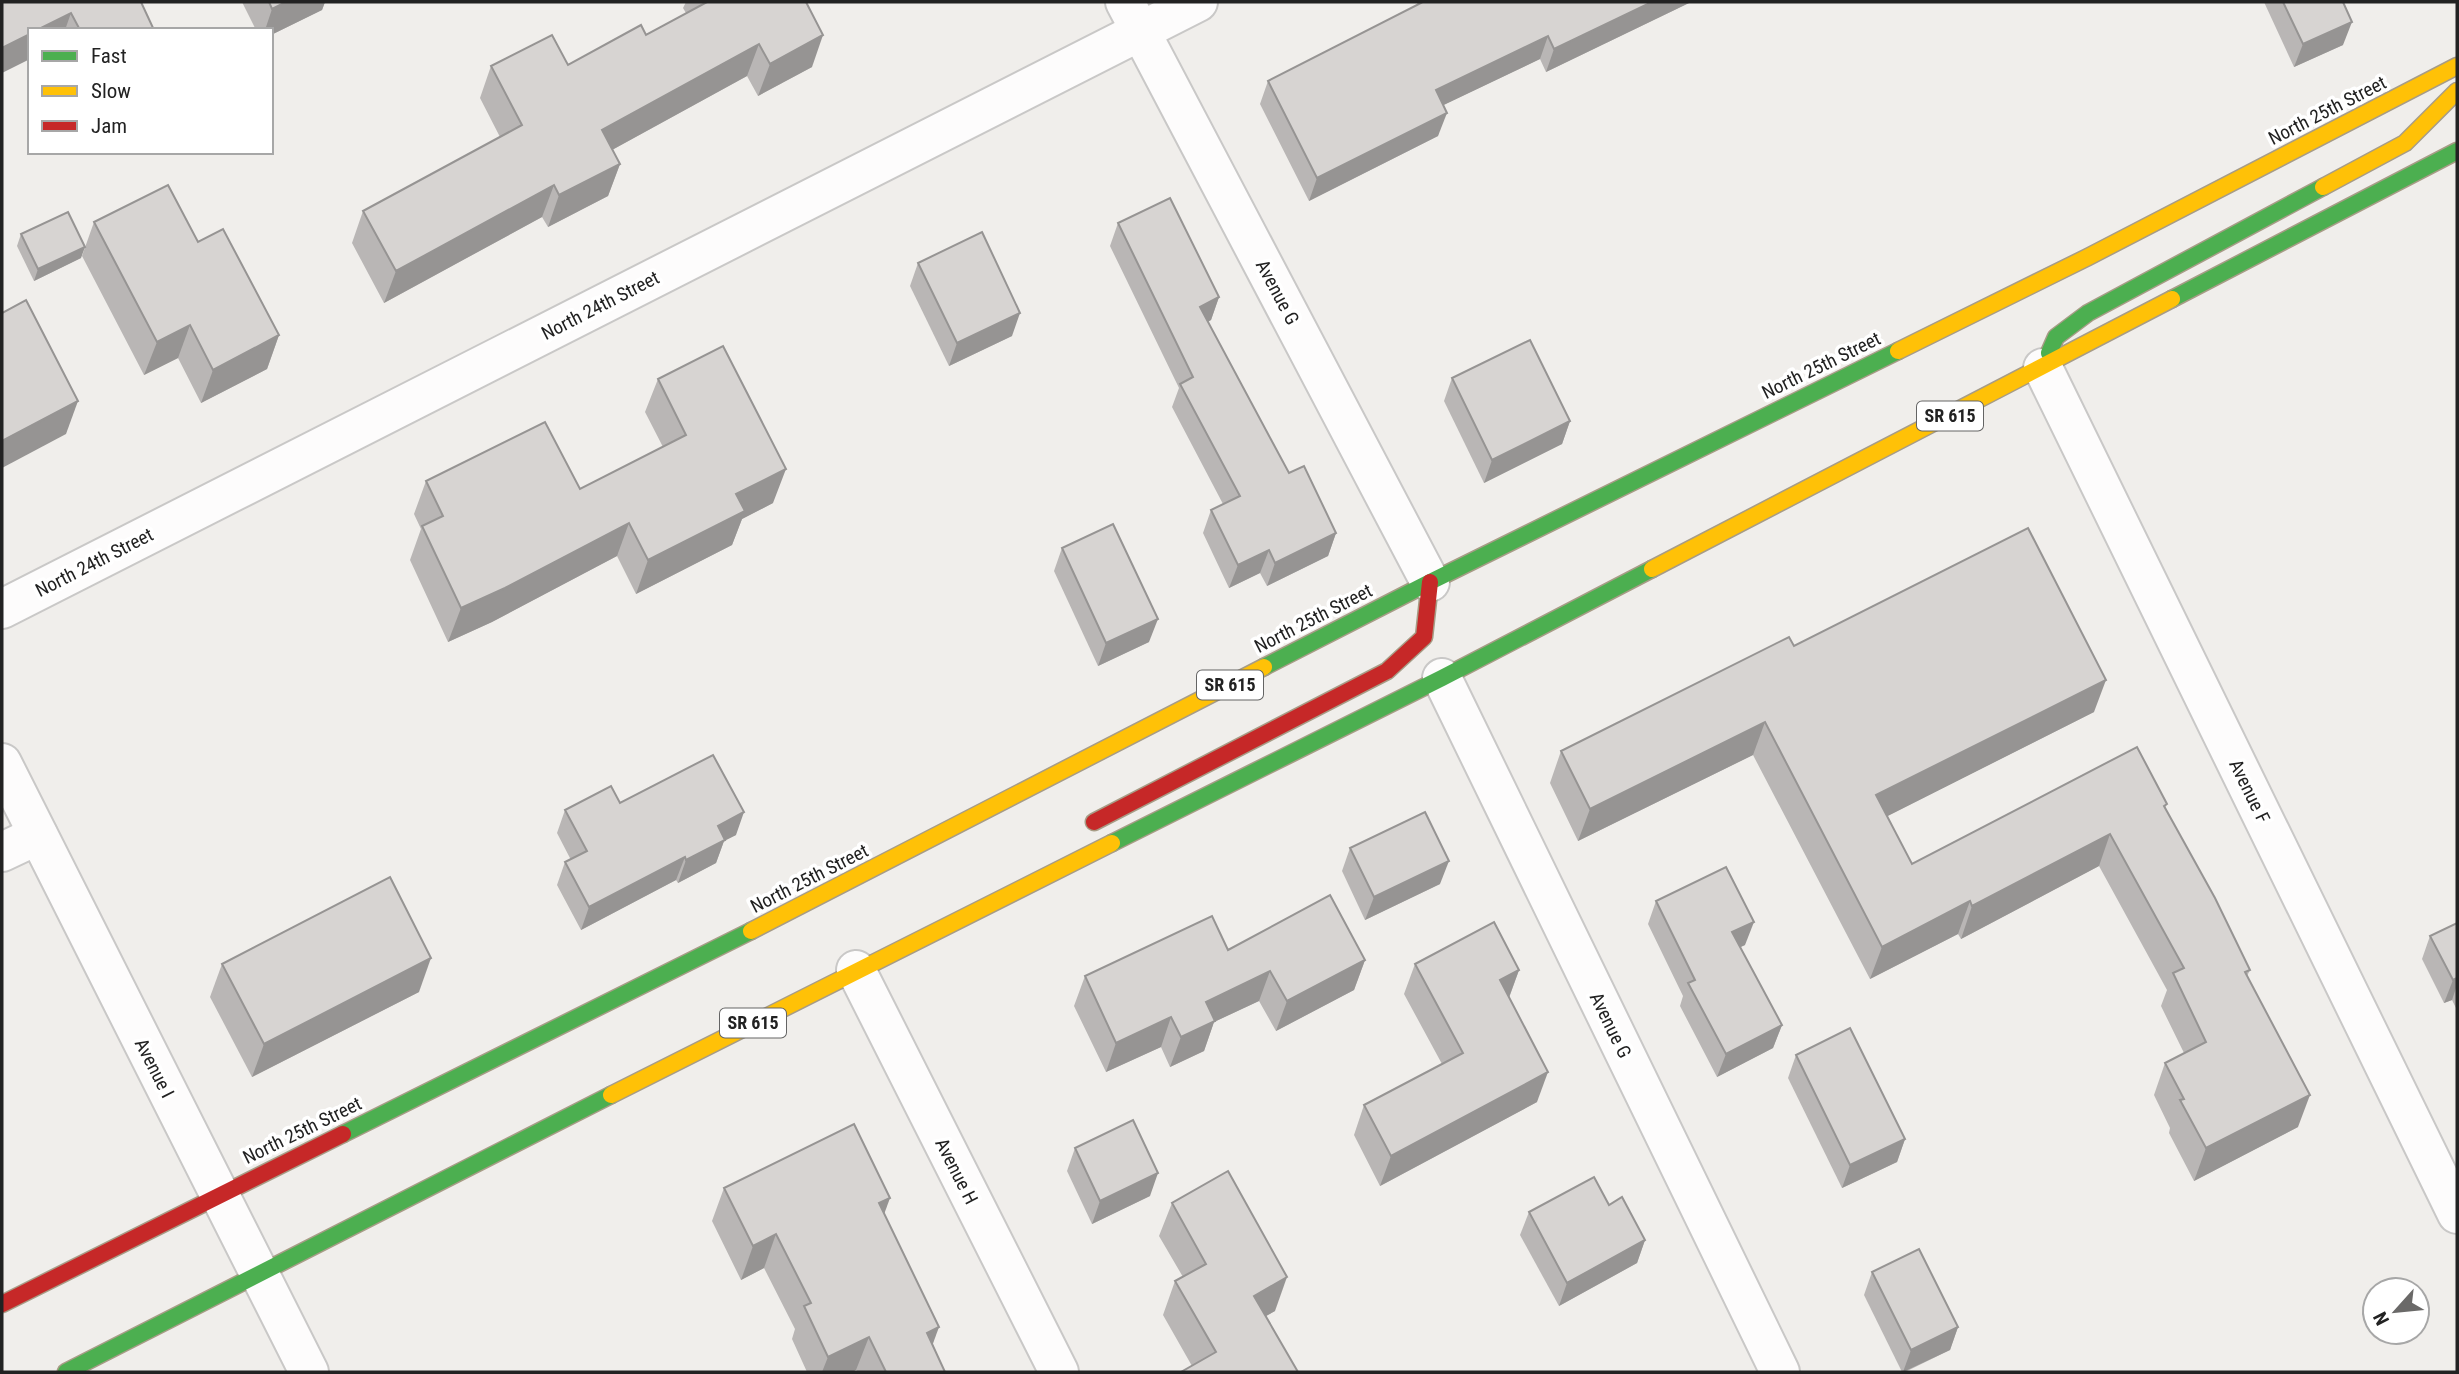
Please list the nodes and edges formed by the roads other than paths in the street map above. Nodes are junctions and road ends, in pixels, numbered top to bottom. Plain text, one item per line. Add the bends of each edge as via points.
1 (1198, 2) edge
2 (1133, 16) edge
3 (2457, 66) edge
4 (2457, 91) edge
5 (2457, 151) edge
6 (2043, 368) junction
7 (1430, 582) junction
8 (2, 609) edge
9 (1442, 678) junction
10 (2, 763) edge
11 (1079, 830) dead end
12 (38, 835) junction
13 (2, 852) edge
14 (1001, 881) dead end
15 (978, 910) junction
16 (856, 970) junction
17 (219, 1195) junction
18 (2457, 1214) edge
19 (260, 1273) junction
20 (2, 1304) edge
21 (66, 1372) edge
22 (309, 1372) edge
23 (1059, 1372) edge
24 (1780, 1372) edge

1 - 2 street, North 24th Street
2 - 7 street, Avenue G
2 - 8 street, North 24th Street
3 - 7 main road, North 25th Street / SR 615 via 2088,257
4 - 6 main road via 2405,143 2088,313 2056,337
5 - 6 main road, SR 615
6 - 9 main road, SR 615
6 - 18 street, Avenue F
7 - 11 main road via 1424,638 1387,671
7 - 17 main road, North 25th Street / SR 615 via 815,899
9 - 15 main road, SR 615
9 - 24 street, Avenue G
10 - 12 street, Avenue I
12 - 13 street
12 - 17 street, Avenue I
14 - 15 main road
15 - 16 main road, SR 615
16 - 19 main road, SR 615
16 - 23 street, Avenue H
17 - 19 street, Avenue I
17 - 20 main road, North 25th Street / SR 615
19 - 21 main road, SR 615
19 - 22 street, Avenue I

